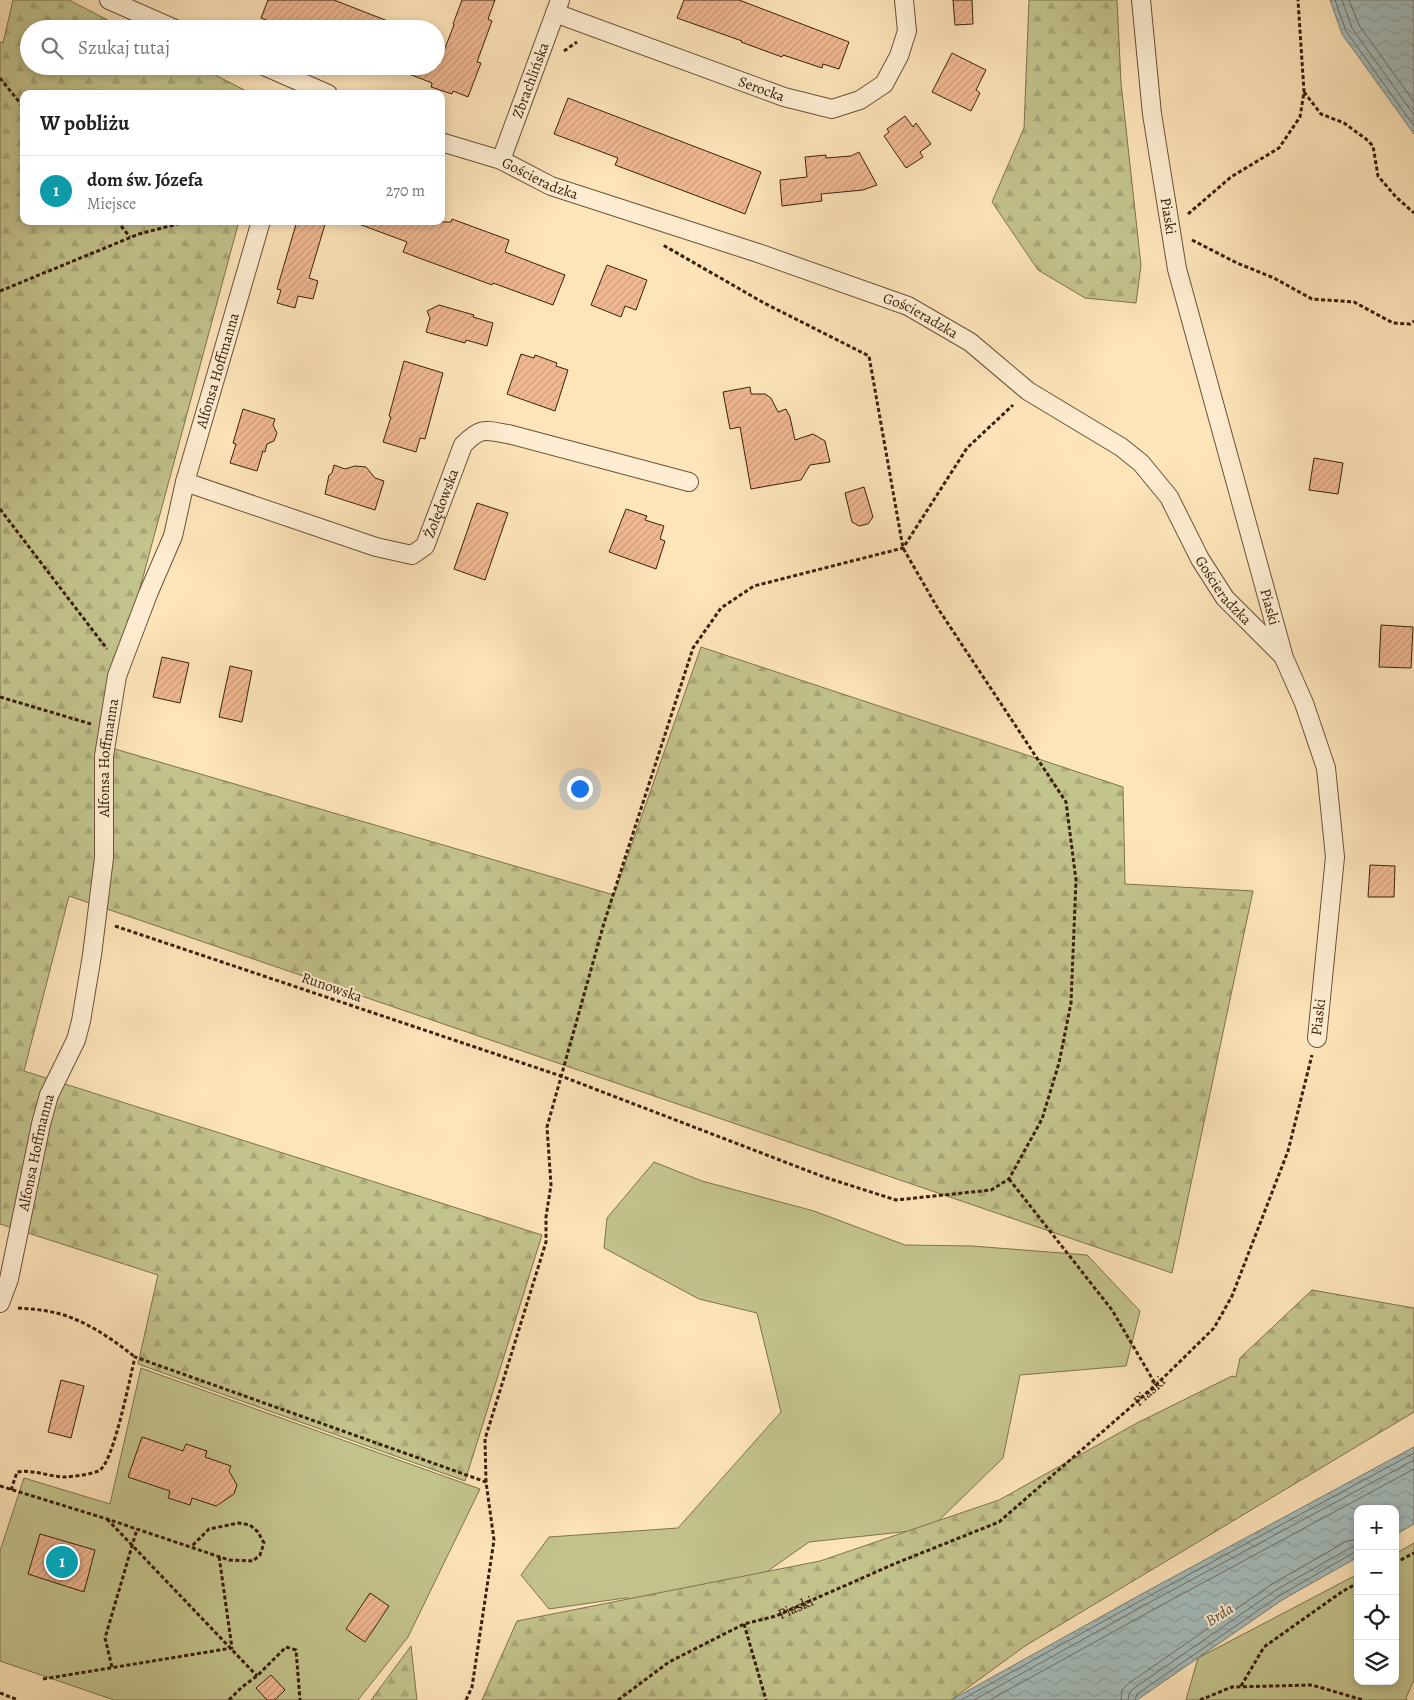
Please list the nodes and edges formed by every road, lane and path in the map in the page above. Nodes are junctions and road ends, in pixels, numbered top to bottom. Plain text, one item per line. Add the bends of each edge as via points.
1 (108, 0) edge
2 (904, 0) edge
3 (1141, 0) edge
4 (1298, 0) edge
5 (130, 4) edge
6 (558, 6) edge
7 (159, 20) edge
8 (588, 25) junction
9 (561, 54) dead end
10 (279, 75) edge
11 (0, 78) edge
12 (300, 88) edge
13 (1304, 92) junction
14 (20, 103) edge
15 (445, 143) edge
16 (501, 160) junction
17 (1414, 212) edge
18 (120, 225) edge
19 (174, 225) edge
20 (260, 225) edge
21 (1170, 229) junction
22 (130, 237) junction
23 (658, 242) dead end
24 (0, 291) edge
25 (1414, 321) edge
26 (1028, 391) junction
27 (186, 482) junction
28 (689, 482) dead end
29 (0, 508) edge
30 (902, 548) junction
31 (1284, 658) junction
32 (121, 667) junction
33 (0, 697) edge
34 (108, 730) junction
35 (96, 919) junction
36 (1317, 1038) joint
37 (561, 1076) junction
38 (1009, 1179) junction
39 (0, 1303) edge
40 (17, 1307) dead end
41 (135, 1357) junction
42 (1156, 1385) junction
43 (486, 1482) junction
44 (0, 1486) edge
45 (11, 1490) junction
46 (107, 1519) junction
47 (137, 1529) junction
48 (132, 1545) junction
49 (191, 1547) junction
50 (1414, 1554) edge
51 (219, 1556) junction
52 (1399, 1562) edge
53 (1354, 1586) edge
54 (744, 1624) junction
55 (232, 1648) junction
56 (112, 1667) junction
57 (258, 1676) junction
58 (43, 1679) dead end
59 (1241, 1686) junction
60 (0, 1693) edge
61 (18, 1700) edge
62 (229, 1700) edge
63 (300, 1700) edge
64 (466, 1700) edge
65 (618, 1700) edge
66 (766, 1700) edge
67 (1200, 1700) edge
68 (1363, 1700) edge

1 - 5 street
2 - 8 street, Serocka via 907,31 884,84 860,100 832,109 784,97
3 - 21 street, Piaski via 1152,114
4 - 13 path
5 - 7 street
6 - 8 street, Serocka
6 - 16 street, Zbrachlińska
8 - 9 path via 581,42
10 - 12 street
11 - 14 path
13 - 17 path via 1321,114 1344,123 1373,146 1378,176
13 - 21 path via 1300,117 1279,148 1231,177
15 - 16 street, Gościeradzka
16 - 26 street, Gościeradzka via 551,186 908,306 970,342
18 - 22 path
19 - 22 path
20 - 27 street, Alfonsa Hoffmanna
21 - 25 path via 1312,299 1354,302 1393,324
21 - 31 street, Piaski via 1177,269
22 - 24 path
23 - 30 path via 764,303 869,356
26 - 30 path via 967,448
26 - 31 street, Gościeradzka via 1121,447 1141,463 1169,497 1200,559 1225,598
27 - 28 street, Żołędowska via 376,548 412,555 424,546 463,445 475,433 508,434
27 - 32 street, Alfonsa Hoffmanna via 174,536
29 - 32 path
30 - 37 path via 754,586 721,608 693,648 604,923
30 - 38 path via 937,607 1066,802 1076,880 1071,1003 1059,1063 1042,1119
31 - 36 street, Piaski via 1304,703 1326,768 1335,857
32 - 34 street, Alfonsa Hoffmanna
33 - 34 path
34 - 35 street, Alfonsa Hoffmanna via 104,756 104,858
35 - 37 path, Runowska
35 - 39 street, Alfonsa Hoffmanna via 81,1021 76,1040 49,1095 9,1278
36 - 42 path, Piaski via 1288,1151 1232,1296 1214,1328
37 - 38 path, Runowska via 824,1178 896,1200 991,1190
37 - 43 path via 547,1127 551,1185 546,1242 484,1439
38 - 42 path via 1112,1310
40 - 41 path via 72,1317 113,1340
41 - 43 path
41 - 45 path via 123,1410 107,1460 100,1470 64,1477 16,1472
42 - 54 path, Piaski via 999,1522 776,1616
43 - 64 path via 494,1540 472,1687
44 - 45 path
45 - 46 path
46 - 47 path
46 - 48 path
47 - 48 path
47 - 49 path
48 - 55 path
48 - 56 path via 105,1638
49 - 51 path
49 - 51 path via 210,1530 239,1523 250,1525 264,1543 260,1555 253,1562
50 - 52 path
51 - 55 path
53 - 59 path via 1264,1647
54 - 65 path, Piaski via 669,1662
54 - 66 path
55 - 56 path
55 - 57 path
56 - 58 path
57 - 62 path
57 - 63 path via 286,1647 296,1650
59 - 67 path
59 - 68 path via 1312,1685
60 - 61 path

